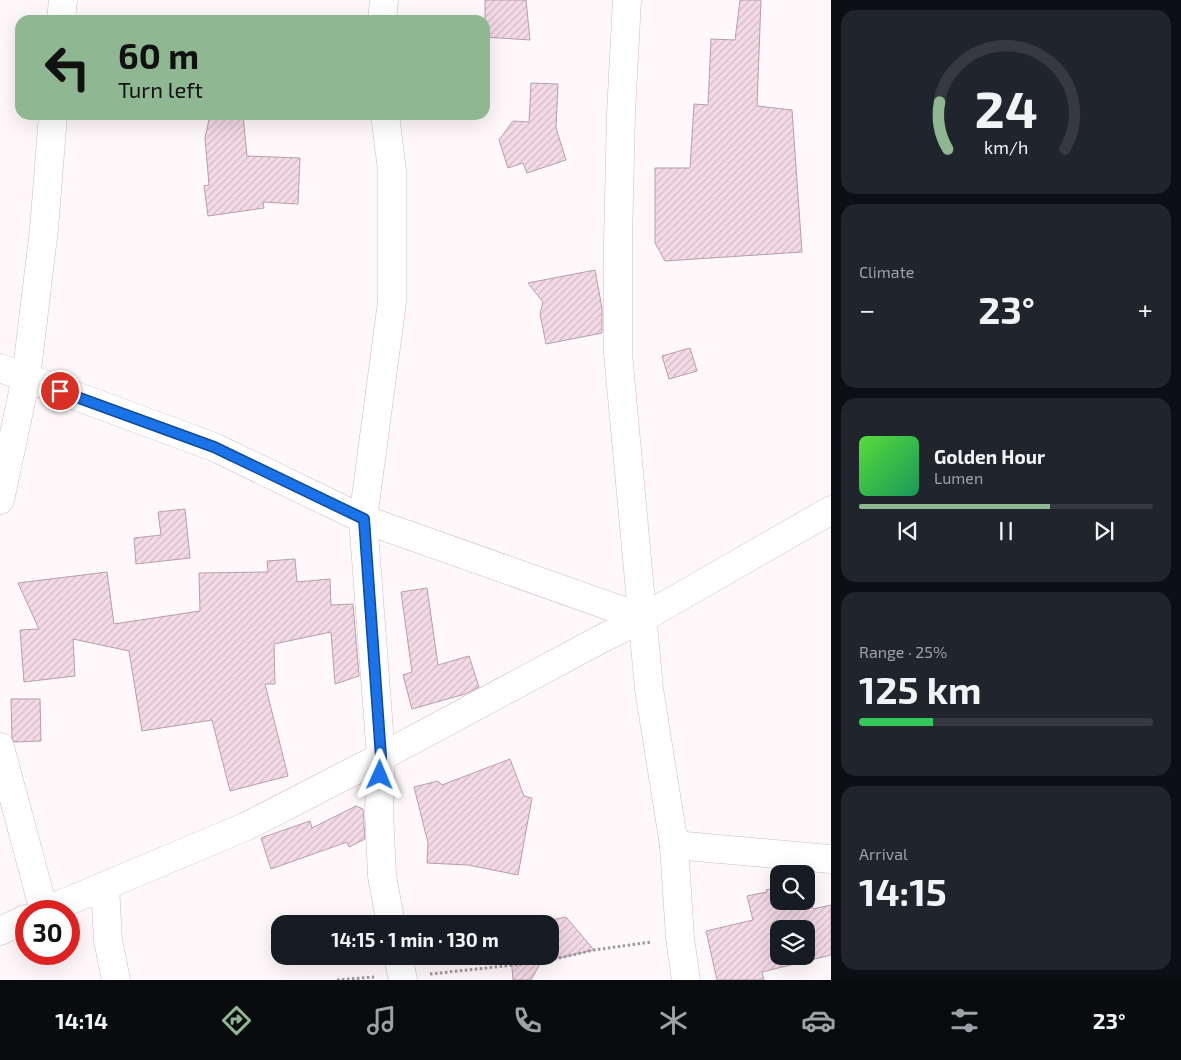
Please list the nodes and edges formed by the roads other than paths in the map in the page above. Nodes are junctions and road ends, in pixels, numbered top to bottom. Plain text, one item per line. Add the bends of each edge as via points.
1 (63, 0) edge
2 (384, 0) edge
3 (628, 0) edge
4 (62, 15) edge
5 (382, 15) edge
6 (53, 120) edge
7 (386, 120) edge
8 (0, 368) edge
9 (26, 378) junction
10 (0, 500) edge
11 (831, 510) edge
12 (364, 519) junction
13 (643, 618) junction
14 (0, 747) edge
15 (381, 757) junction
16 (674, 845) junction
17 (831, 859) edge
18 (105, 886) junction
19 (42, 900) edge
20 (71, 900) edge
21 (389, 915) edge
22 (15, 925) edge
23 (0, 931) edge
24 (116, 980) edge
25 (686, 980) edge

1 - 4 street
2 - 5 street
3 - 13 street via 621,113 618,353
6 - 9 street via 44,229
7 - 12 street via 392,170 392,302
8 - 9 street
9 - 10 street
9 - 12 street via 214,447
11 - 13 street
12 - 13 street
12 - 15 street
13 - 15 street
13 - 16 street via 648,689
14 - 19 street
15 - 18 street via 247,826
15 - 21 street via 382,876
16 - 17 street
16 - 25 street
18 - 20 street
18 - 24 street via 108,940
22 - 23 street

